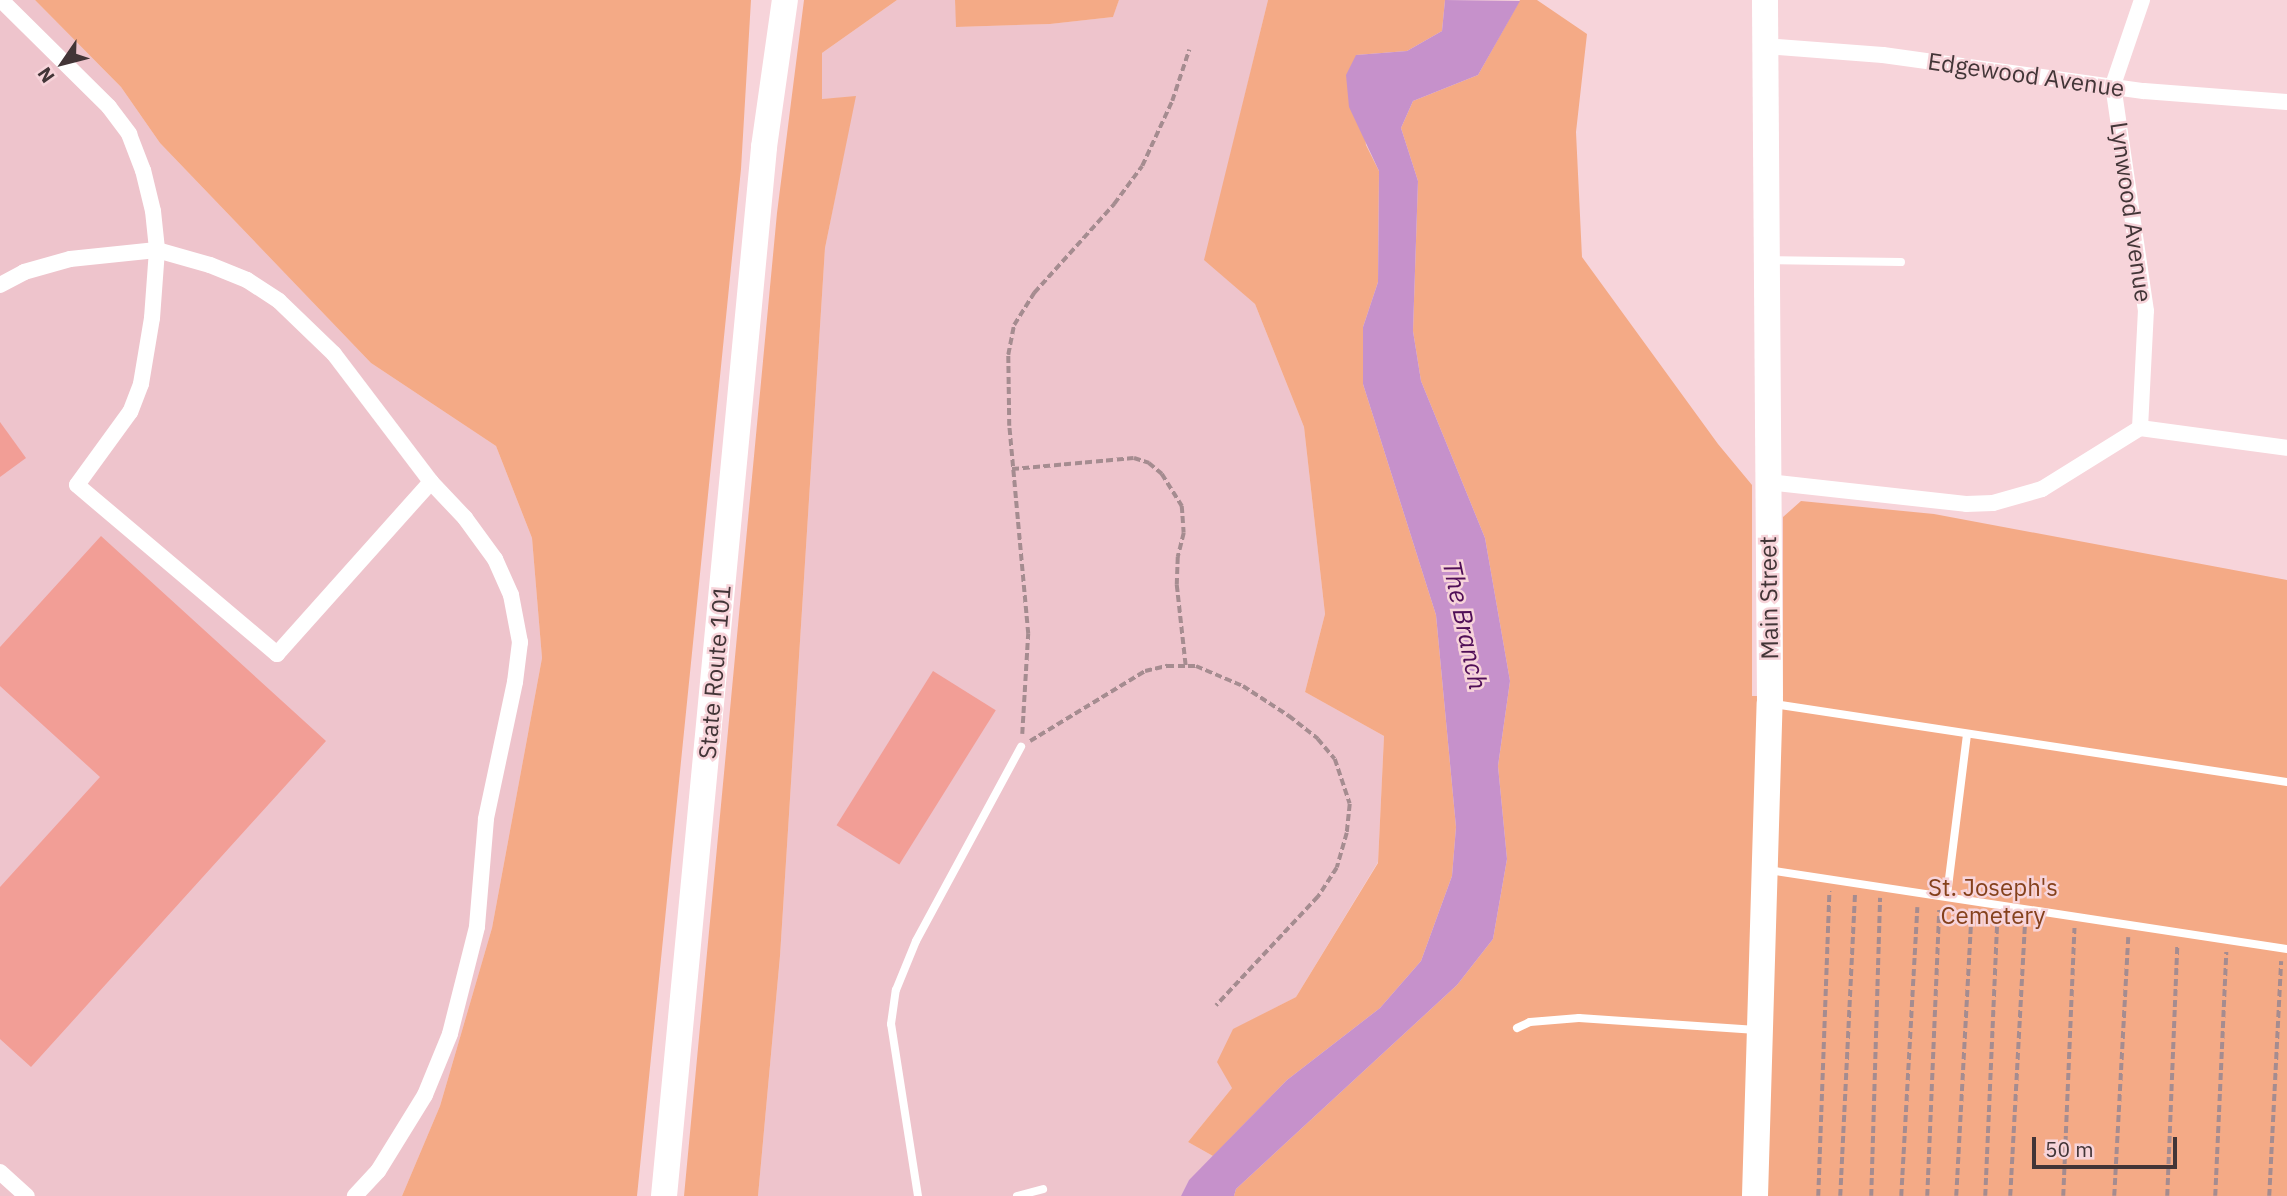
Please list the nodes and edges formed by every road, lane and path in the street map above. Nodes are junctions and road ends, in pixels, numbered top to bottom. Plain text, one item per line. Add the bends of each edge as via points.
1 (1, 0) edge
2 (770, 0) edge
3 (785, 0) edge
4 (1765, 0) edge
5 (2142, 0) edge
6 (1765, 46) junction
7 (1189, 50) dead end
8 (2113, 85) junction
9 (2287, 102) edge
10 (764, 147) junction
11 (157, 250) junction
12 (1766, 260) junction
13 (1901, 262) dead end
14 (0, 285) edge
15 (2140, 429) junction
16 (2287, 448) edge
17 (1012, 469) junction
18 (431, 482) junction
19 (1768, 482) junction
20 (1186, 666) junction
21 (1770, 703) junction
22 (1967, 734) junction
23 (1021, 747) junction
24 (2287, 782) edge
25 (1765, 869) junction
26 (1829, 878) junction
27 (1856, 882) junction
28 (1880, 885) junction
29 (1918, 891) junction
30 (1944, 895) junction
31 (1971, 899) junction
32 (1998, 903) junction
33 (2026, 908) junction
34 (2075, 915) junction
35 (2129, 924) junction
36 (2178, 932) junction
37 (2226, 940) junction
38 (2285, 949) edge
39 (1216, 1006) dead end
40 (1517, 1028) dead end
41 (1760, 1030) junction
42 (0, 1172) edge
43 (1043, 1189) dead end
44 (27, 1196) edge
45 (355, 1196) edge
46 (664, 1196) edge
47 (918, 1196) edge
48 (1017, 1196) edge
49 (1755, 1196) edge
50 (1818, 1196) edge
51 (1840, 1196) edge
52 (1871, 1196) edge
53 (1901, 1196) edge
54 (1927, 1196) edge
55 (1956, 1196) edge
56 (1985, 1196) edge
57 (2010, 1196) edge
58 (2063, 1196) edge
59 (2114, 1196) edge
60 (2167, 1196) edge
61 (2215, 1196) edge
62 (2269, 1196) edge

1 - 11 street via 109,107 129,134 153,211
2 - 10 highway, State Route 101
3 - 10 highway, State Route 101
4 - 6 highway, Main Street
5 - 8 street, Lynwood Avenue
6 - 8 street, Edgewood Avenue via 1883,55
6 - 12 highway, Main Street
7 - 17 path via 1142,166 1034,293 1014,325 1007,355
8 - 9 street, Edgewood Avenue
8 - 15 street, Lynwood Avenue via 2146,311
10 - 46 highway, State Route 101
11 - 14 street via 70,259 24,272
11 - 18 street via 247,280 279,301 334,355
11 - 18 street via 141,384 130,412 78,485 276,654
12 - 13 lane
12 - 19 highway, Main Street
15 - 16 street
15 - 19 street via 2042,489 1993,503 1966,504
17 - 20 path via 1134,458 1162,474 1182,506 1184,533 1177,585
17 - 23 path via 1028,634
18 - 45 street via 495,559 510,595 520,642 486,819 477,927 450,1034 425,1095 378,1171
19 - 21 highway, Main Street
20 - 23 path via 1145,671
20 - 39 path via 1243,686 1318,739 1335,759 1350,804 1337,868 1318,897
21 - 22 lane
21 - 25 highway, Main Street
22 - 24 lane
22 - 30 lane
23 - 47 lane via 916,941 896,990 891,1024
25 - 26 lane
25 - 41 highway, Main Street
26 - 27 lane
26 - 50 path
27 - 28 lane
27 - 51 path
28 - 29 lane
28 - 52 path
29 - 30 lane
29 - 53 path
30 - 31 lane
30 - 54 path
31 - 32 lane
31 - 55 path
32 - 33 lane
32 - 56 path
33 - 34 lane
33 - 57 path
34 - 35 lane
34 - 58 path
35 - 36 lane
35 - 59 path
36 - 37 lane
36 - 60 path
37 - 38 lane
37 - 61 path
38 - 62 path
40 - 41 lane via 1547,1019 1579,1018
41 - 49 highway, Main Street
42 - 44 street
43 - 48 lane

